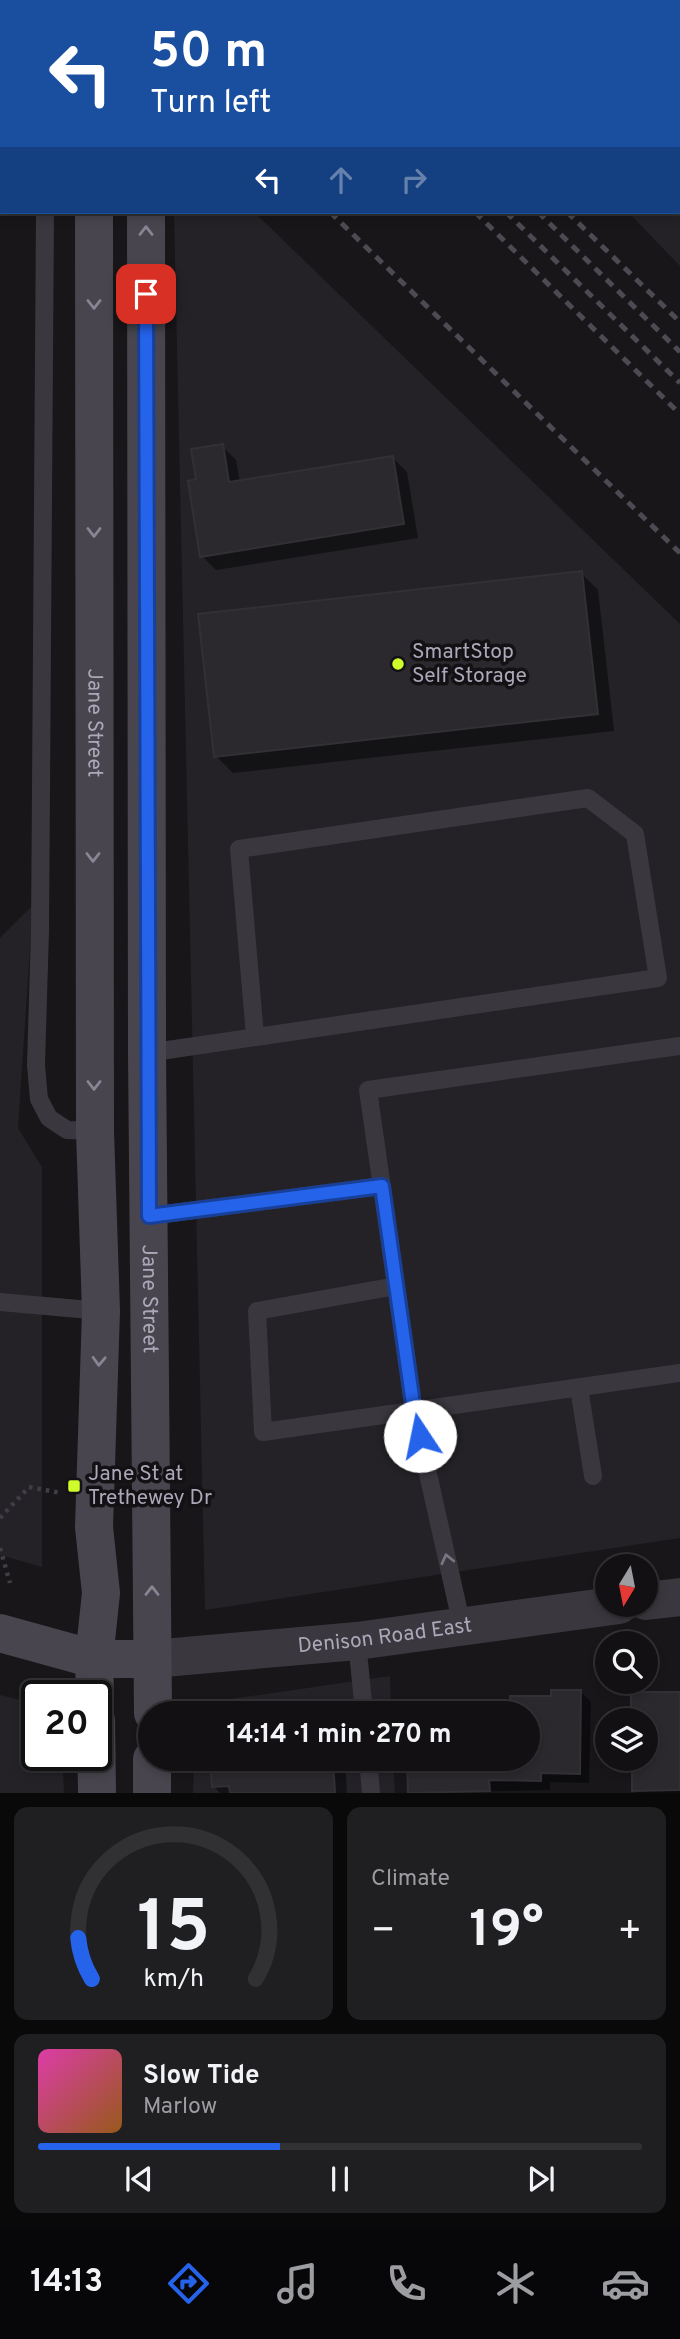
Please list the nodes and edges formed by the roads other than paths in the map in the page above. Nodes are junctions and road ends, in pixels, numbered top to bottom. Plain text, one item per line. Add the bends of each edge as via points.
1 (45, 214) edge
2 (94, 214) edge
3 (146, 214) edge
4 (255, 1036) junction
5 (680, 1046) edge
6 (147, 1052) junction
7 (95, 1130) junction
8 (382, 1186) junction
9 (149, 1216) junction
10 (396, 1286) junction
11 (0, 1302) edge
12 (101, 1311) junction
13 (680, 1373) edge
14 (579, 1388) junction
15 (414, 1411) junction
16 (593, 1476) dead end
17 (680, 1597) edge
18 (658, 1600) edge
19 (595, 1608) edge
20 (462, 1626) junction
21 (0, 1633) edge
22 (357, 1641) junction
23 (94, 1658) junction
24 (152, 1659) junction
25 (95, 1680) edge
26 (153, 1701) edge
27 (363, 1701) edge
28 (97, 1771) edge
29 (152, 1771) edge
30 (369, 1771) edge
31 (97, 1793) edge
32 (152, 1793) edge
33 (371, 1793) edge

1 - 7 lane via 36,1065 39,1099 49,1118 67,1130
2 -> 7 main road, Jane Street
6 -> 3 main road, Jane Street
4 - 4 lane via 658,978 635,834 588,798 239,849
4 - 6 lane
5 - 8 lane via 368,1090
6 - 9 main road, Jane Street
7 - 12 main road, Jane Street
8 - 9 lane
8 - 10 lane
24 -> 9 main road, Jane Street
10 - 15 lane
10 - 15 lane via 257,1311 263,1432
11 - 12 lane
12 -> 23 main road, Jane Street via 94,1527 100,1593
13 - 14 lane
14 - 15 lane
14 - 16 lane
20 -> 15 lane
17 - 18 street
19 - 20 street, Denison Road East
20 - 22 street, Denison Road East
21 - 23 main road
22 - 24 street, Denison Road East
22 - 27 lane
23 - 24 main road
23 - 25 main road, Jane Street
24 - 26 main road, Jane Street
28 - 31 main road
29 - 32 main road
30 - 33 lane

